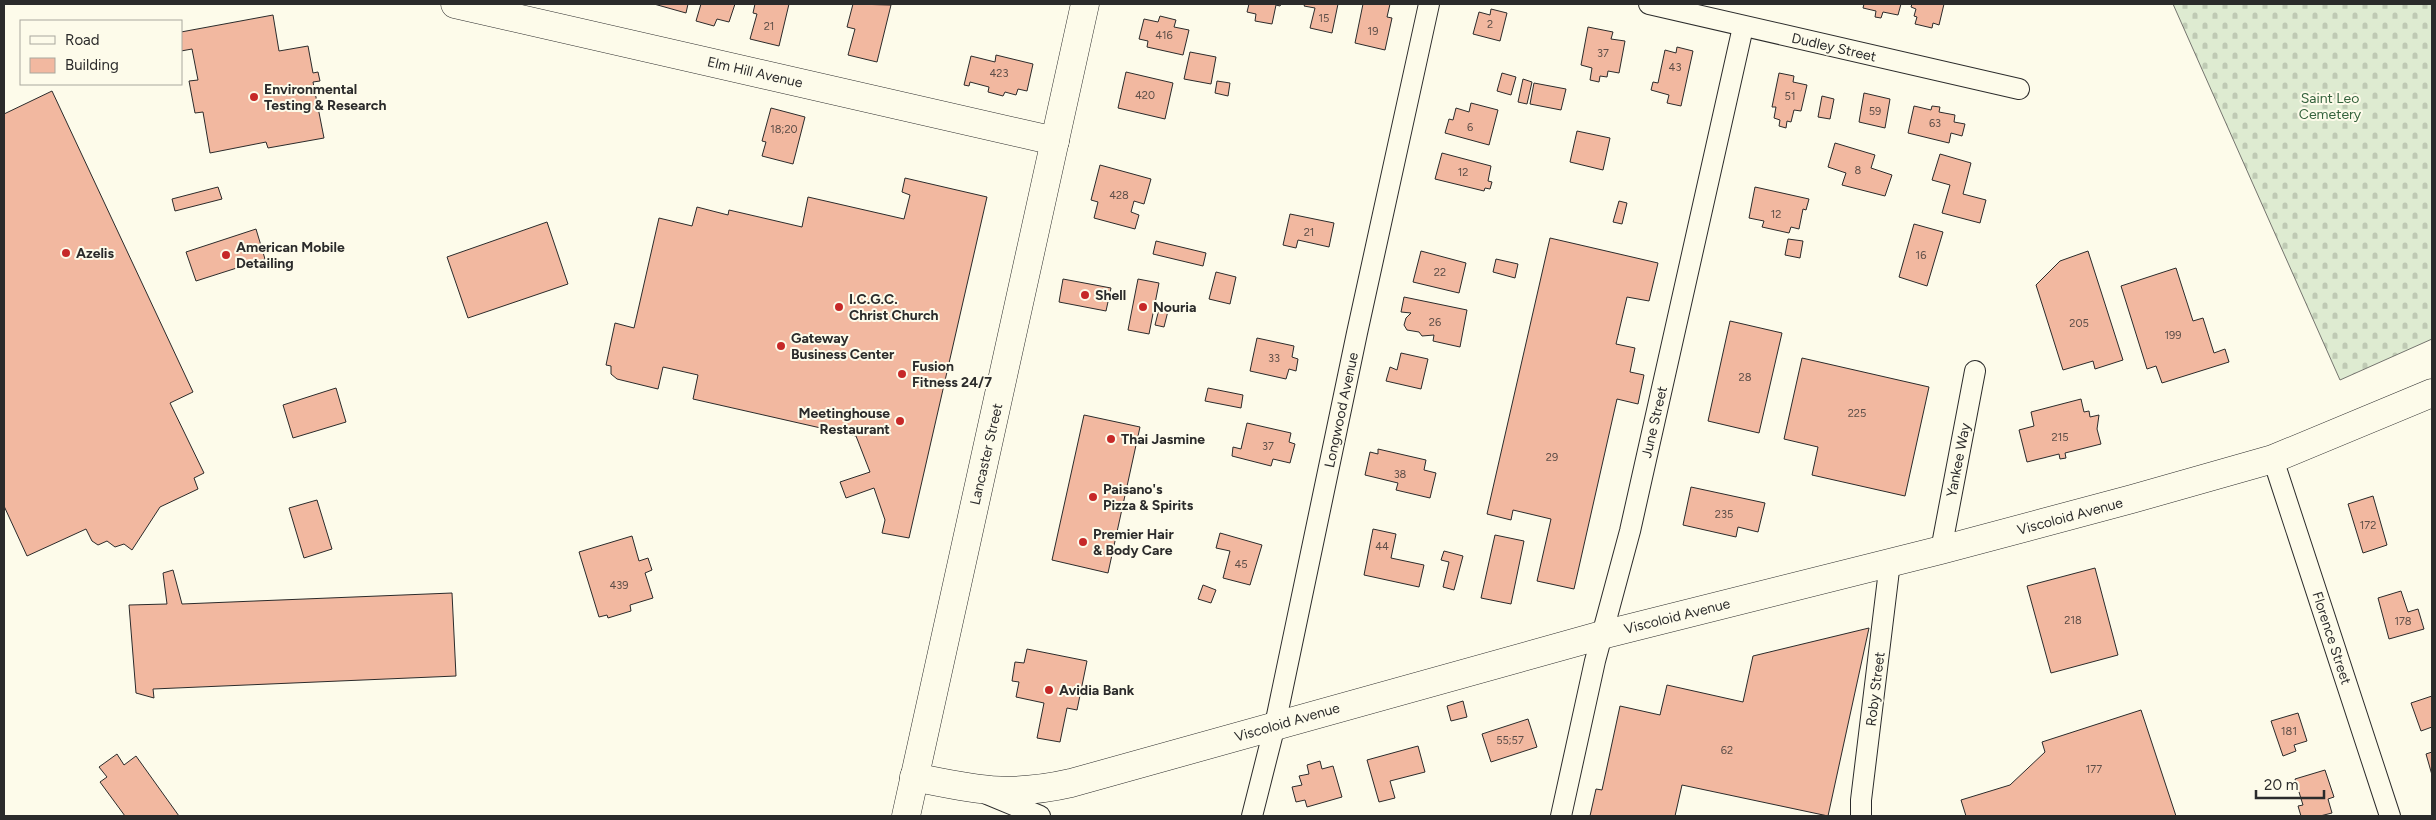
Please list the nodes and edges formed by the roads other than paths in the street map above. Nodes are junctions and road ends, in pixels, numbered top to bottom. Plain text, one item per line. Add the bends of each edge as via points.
1 (455, 4) edge
2 (1085, 4) edge
3 (1429, 4) edge
4 (1649, 4) edge
5 (1743, 27) junction
6 (2019, 89) dead end
7 (1055, 141) junction
8 (1975, 370) dead end
9 (2432, 393) edge
10 (2273, 459) junction
11 (1941, 550) junction
12 (1890, 562) junction
13 (1602, 635) junction
14 (1276, 725) junction
15 (914, 777) junction
16 (976, 790) junction
17 (906, 816) edge
18 (1040, 816) edge
19 (1252, 816) edge
20 (1561, 816) edge
21 (1861, 816) edge
22 (2390, 816) edge

1 - 7 main road, Elm Hill Avenue
2 - 7 main road, Lancaster Street
3 - 14 street, Longwood Avenue
4 - 5 street, Dudley Street
5 - 6 street, Dudley Street
5 - 13 street, June Street via 1630,531
7 - 15 main road, Lancaster Street
8 - 11 street, Yankee Way
9 - 10 main road, Viscoloid Avenue
10 - 11 main road, Viscoloid Avenue
10 - 22 street, Florence Street
11 - 12 main road, Viscoloid Avenue
12 - 13 main road, Viscoloid Avenue
12 - 21 street, Roby Street
13 - 14 main road, Viscoloid Avenue
13 - 20 street, June Street
14 - 16 main road, Viscoloid Avenue via 1043,789 1013,792
14 - 19 street, Longwood Avenue
15 - 16 main road, Viscoloid Avenue
15 - 17 main road, Lancaster Street
16 - 18 street

